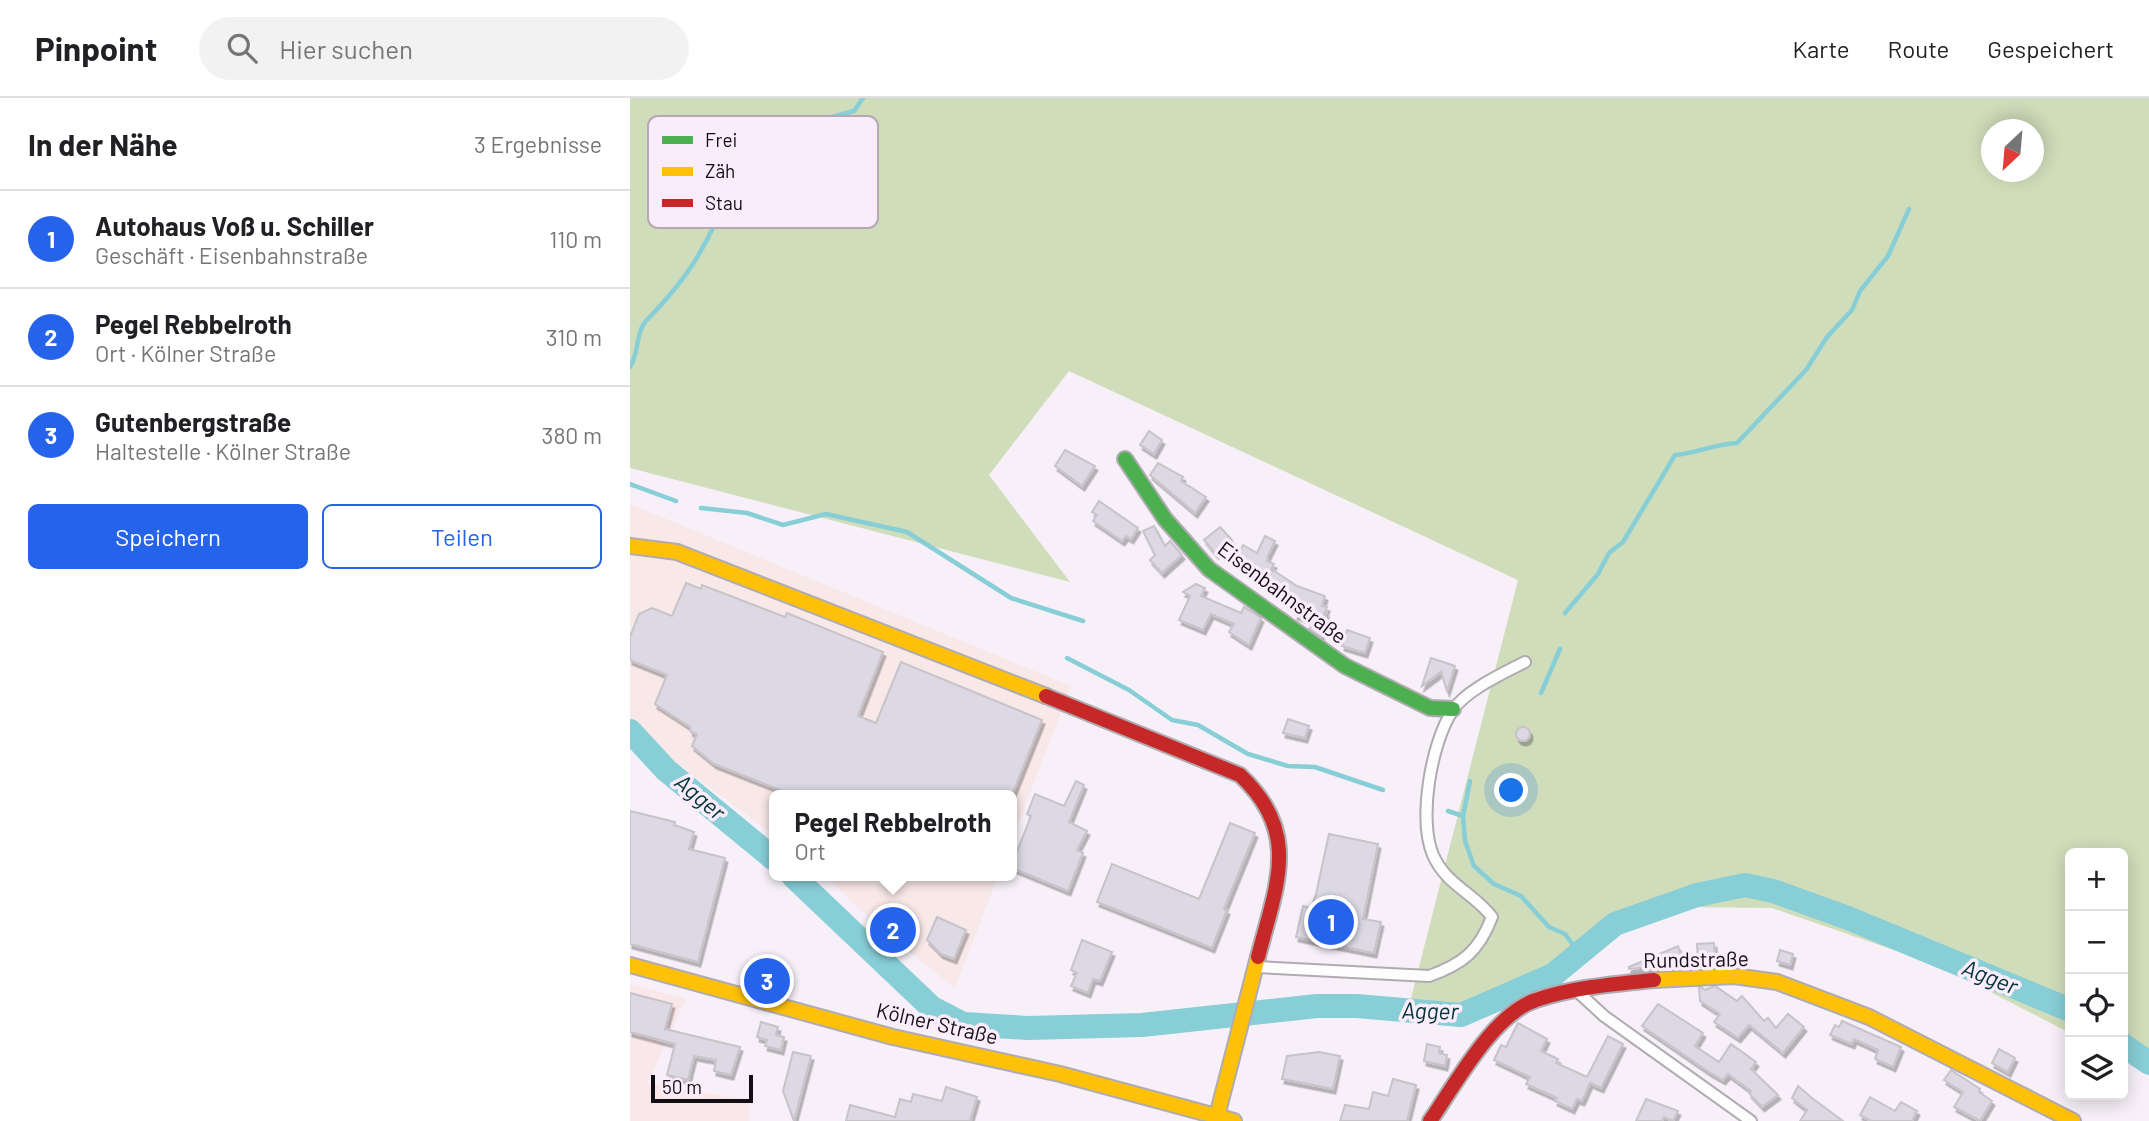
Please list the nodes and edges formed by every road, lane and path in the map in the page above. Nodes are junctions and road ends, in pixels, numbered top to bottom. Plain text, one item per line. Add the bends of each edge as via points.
1 (1125, 459) dead end
2 (630, 546) edge
3 (1525, 662) dead end
4 (1453, 709) junction
5 (630, 965) edge
6 (1256, 967) junction
7 (1578, 992) junction
8 (1217, 1116) junction
9 (1234, 1121) edge
10 (1430, 1121) edge
11 (1751, 1121) edge
12 (2073, 1121) edge

1 - 4 street, Eisenbahnstraße via 1165,519 1209,569 1345,666 1430,708
2 - 6 street via 677,552 1240,775 1274,821 1281,853 1274,904
3 - 4 street via 1491,680
4 - 6 street via 1430,776 1425,826 1447,878 1492,917 1475,950 1456,967 1429,976
5 - 8 street, Kölner Straße via 893,1037 1060,1074
6 - 8 street
7 - 10 street, Rundstraße via 1534,1000 1508,1018 1461,1072
7 - 11 street via 1604,1016
7 - 12 street, Rundstraße via 1689,976 1777,982 1915,1038
8 - 9 street, Kölner Straße

